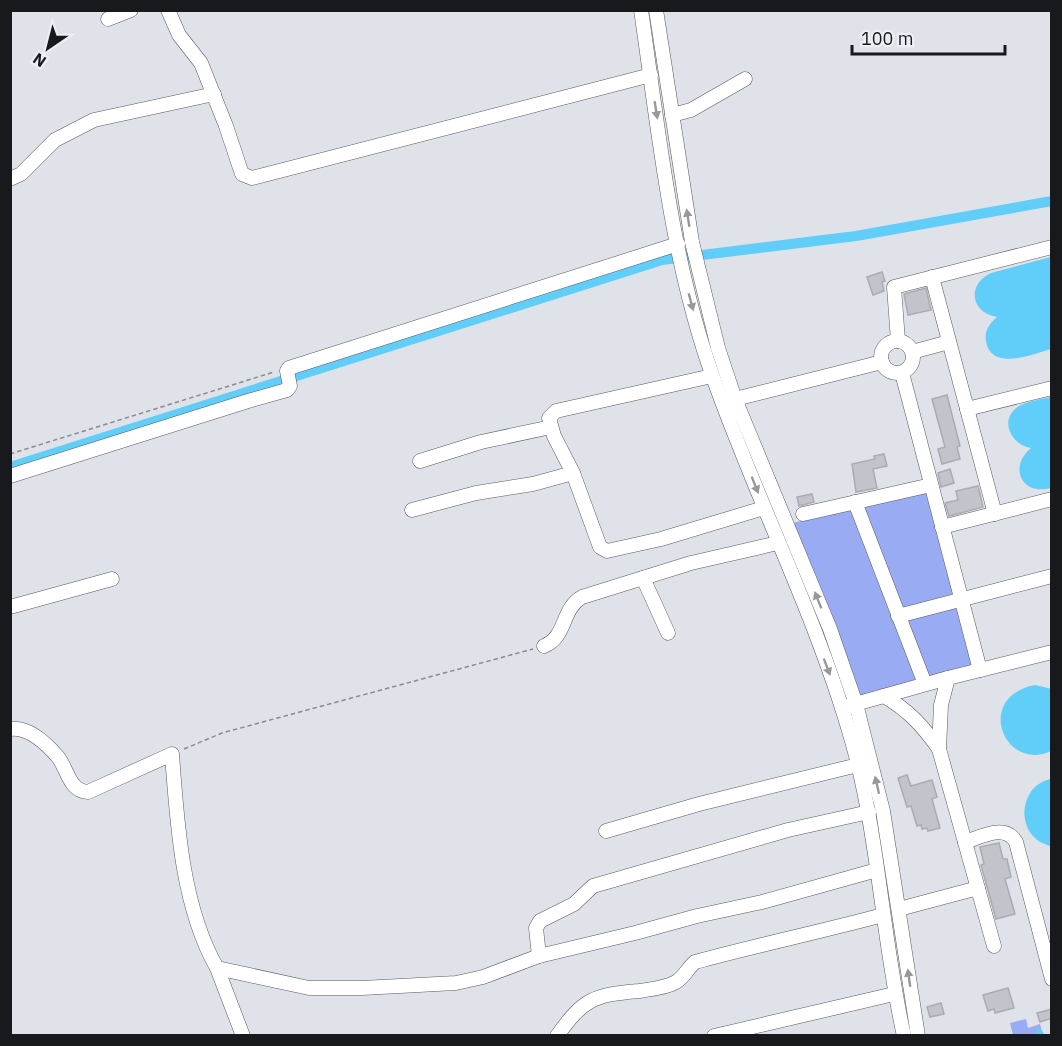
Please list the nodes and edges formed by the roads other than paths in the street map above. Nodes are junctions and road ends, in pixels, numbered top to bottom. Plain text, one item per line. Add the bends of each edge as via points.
1 (131, 10) edge
2 (168, 10) edge
3 (641, 10) edge
4 (656, 10) edge
5 (108, 19) dead end
6 (651, 75) junction
7 (745, 79) dead end
8 (214, 94) junction
9 (672, 115) junction
10 (10, 179) edge
11 (678, 244) junction
12 (1052, 247) edge
13 (932, 277) junction
14 (898, 341) junction
15 (949, 342) junction
16 (912, 352) junction
17 (882, 362) junction
18 (902, 373) junction
19 (712, 376) junction
20 (1052, 388) edge
21 (729, 401) junction
22 (967, 409) junction
23 (551, 427) junction
24 (420, 461) dead end
25 (573, 473) junction
26 (10, 476) edge
27 (931, 485) junction
28 (1052, 499) edge
29 (855, 502) junction
30 (764, 508) junction
31 (412, 510) dead end
32 (803, 514) dead end
33 (995, 514) junction
34 (942, 527) junction
35 (778, 543) junction
36 (1052, 576) edge
37 (643, 578) junction
38 (112, 579) dead end
39 (961, 600) junction
40 (10, 607) edge
41 (898, 616) junction
42 (668, 633) dead end
43 (544, 646) road end
44 (1052, 652) edge
45 (980, 669) junction
46 (948, 678) junction
47 (925, 684) junction
48 (884, 696) junction
49 (856, 704) junction
50 (842, 708) junction
51 (10, 729) edge
52 (939, 749) junction
53 (858, 765) junction
54 (869, 812) junction
55 (606, 831) dead end
56 (965, 842) junction
57 (877, 870) junction
58 (978, 888) junction
59 (899, 909) junction
60 (883, 915) junction
61 (994, 946) dead end
62 (539, 956) junction
63 (1049, 959) edge
64 (217, 968) junction
65 (1052, 978) edge
66 (894, 994) junction
67 (243, 1035) edge
68 (557, 1035) edge
69 (714, 1035) edge
70 (904, 1035) edge
71 (918, 1035) edge

1 - 5 street
2 - 8 street via 179,34 201,63
3 - 6 street
4 - 9 street
6 - 8 street via 252,178 242,174
6 -> 11 street
7 - 9 street via 691,110
8 - 10 street via 94,120 55,140 21,174
21 -> 9 street via 700,277
11 -> 19 street
11 - 26 street via 289,375 287,390
12 - 13 street
13 - 14 street via 894,286
13 - 15 street
14 - 16 street
14 - 17 street via 887,345
15 - 16 street
15 - 22 street
16 - 18 street via 911,365
17 - 18 street via 890,371
17 - 21 street
18 - 27 street
19 - 21 street
19 - 23 street via 556,411 549,418
20 - 22 street
21 -> 30 street
49 -> 21 street via 830,628
22 - 33 street
23 - 24 street via 481,442
23 - 25 street
25 - 30 street via 600,546 607,551
25 - 31 street
27 - 29 street
27 - 34 street
28 - 33 street
29 - 32 street
29 - 41 street
30 - 35 street
33 - 34 street
34 - 39 street
35 - 37 street
35 -> 50 street
36 - 39 street
37 - 42 street
37 - 43 street via 574,601 558,637
38 - 40 street
39 - 41 street
39 - 45 street
41 - 47 street
44 - 45 street
45 - 46 street
46 - 47 street
46 - 52 street via 941,705
47 - 48 street
48 - 49 street
48 - 52 street via 915,718
49 - 50 street
59 -> 49 street via 883,811
50 - 53 street
51 - 64 street via 28,731 49,747 75,788 82,792 172,754 177,828 195,916
52 - 56 street
53 - 54 street
53 - 55 street
54 - 57 street
54 - 62 street via 788,830 593,886 574,904 540,921 536,928
56 - 58 street
56 - 63 street via 996,832 1012,835
57 - 60 street
57 - 62 street
58 - 59 street
58 - 61 street
71 -> 59 street
60 - 66 street
60 - 68 street via 695,962 674,984 592,1000 576,1011
62 - 64 street via 456,983 382,987 309,988
63 - 65 street
64 - 67 street
66 - 69 street
66 - 70 street

